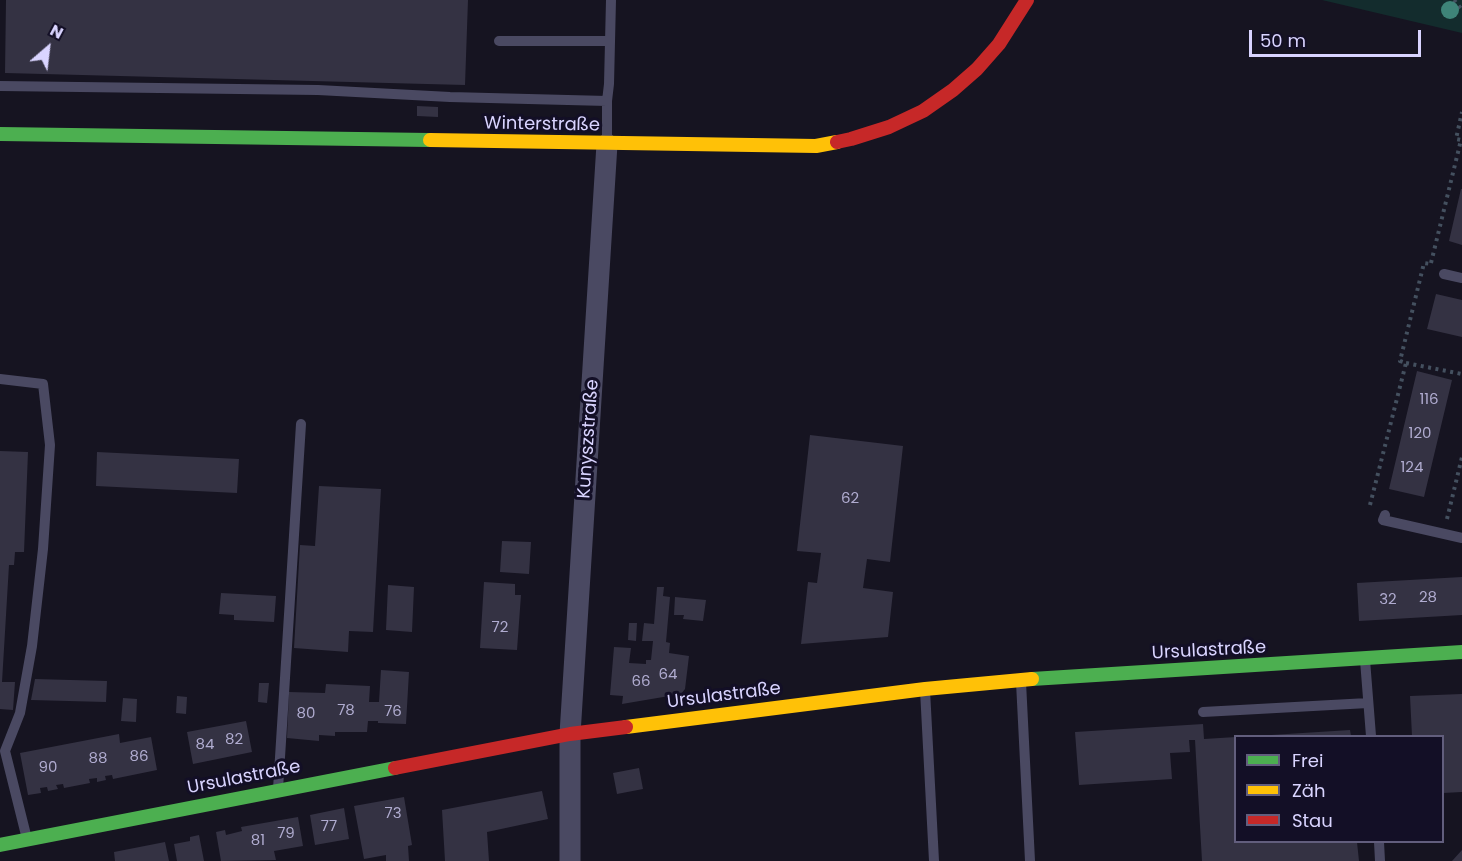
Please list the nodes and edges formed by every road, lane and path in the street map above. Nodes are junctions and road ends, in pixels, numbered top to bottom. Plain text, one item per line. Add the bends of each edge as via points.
1 (611, 0) edge
2 (1027, 0) edge
3 (1454, 0) edge
4 (1462, 10) edge
5 (610, 40) junction
6 (499, 42) dead end
7 (0, 86) edge
8 (607, 101) junction
9 (1462, 112) edge
10 (1460, 131) edge
11 (0, 134) edge
12 (607, 144) junction
13 (1431, 264) junction
14 (1444, 274) joint
15 (1462, 278) edge
16 (1406, 363) junction
17 (1462, 374) edge
18 (0, 379) edge
19 (301, 424) dead end
20 (1462, 457) edge
21 (1385, 515) joint
22 (1444, 534) junction
23 (1462, 538) edge
24 (1462, 652) edge
25 (1365, 660) junction
26 (1020, 680) junction
27 (925, 689) junction
28 (1368, 703) junction
29 (1203, 712) dead end
30 (570, 734) junction
31 (1371, 735) edge
32 (3, 750) edge
33 (278, 790) junction
34 (27, 839) junction
35 (1378, 843) edge
36 (0, 845) edge
37 (570, 861) edge
38 (934, 861) edge
39 (1030, 861) edge
40 (1380, 861) edge

1 - 5 lane
2 - 12 street, Winterstraße via 999,44 977,69 923,111 889,127 816,146
3 - 4 path
5 - 6 lane
5 - 8 lane
7 - 8 lane via 318,90
8 - 12 lane
9 - 10 path
10 - 13 path
11 - 12 street, Winterstraße
12 - 30 street, Kunyszstraße
13 - 14 path via 1446,268
13 - 16 path via 1424,262 1421,273 1400,361
14 - 15 lane
16 - 17 path
16 - 21 path via 1369,510
18 - 32 lane via 43,384 50,445 32,646 20,713
19 - 33 lane
20 - 22 path
21 - 22 lane via 1383,520
22 - 23 lane
24 - 25 street, Ursulastraße
25 - 26 street, Ursulastraße
25 - 28 lane
26 - 27 street, Ursulastraße
26 - 39 lane
27 - 30 street, Ursulastraße
27 - 38 lane
28 - 29 lane
28 - 31 lane
30 - 33 street, Ursulastraße
30 - 37 street, Kunyszstraße
32 - 34 lane
33 - 34 street, Ursulastraße
34 - 36 street, Ursulastraße
35 - 40 lane

